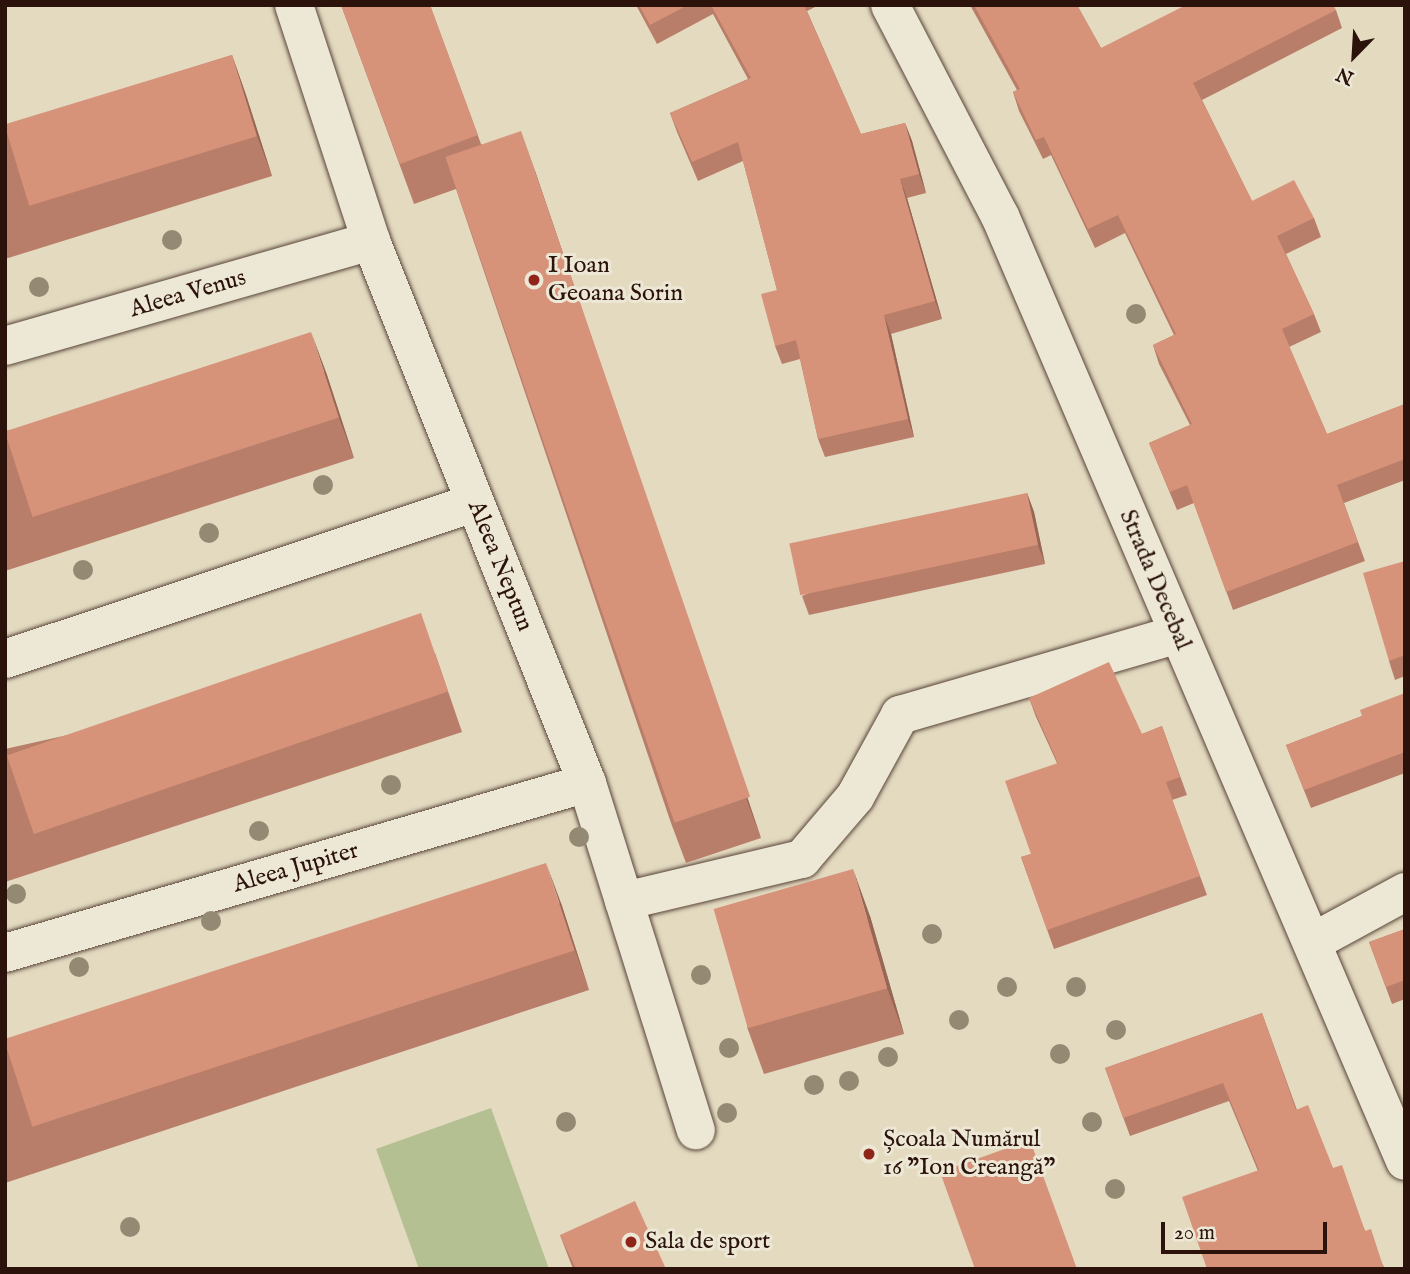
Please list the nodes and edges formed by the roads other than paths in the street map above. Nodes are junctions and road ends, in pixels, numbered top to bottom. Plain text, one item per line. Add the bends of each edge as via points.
1 (293, 5) edge
2 (890, 5) edge
3 (371, 241) junction
4 (5, 346) edge
5 (475, 503) junction
6 (1178, 634) junction
7 (5, 659) edge
8 (587, 783) junction
9 (1405, 892) edge
10 (624, 901) junction
11 (1313, 942) junction
12 (5, 953) edge
13 (696, 1130) dead end
14 (1405, 1161) edge

1 - 3 street, Aleea Neptun
2 - 6 street, Strada Decebal via 1000,216
3 - 4 street, Aleea Venus
3 - 5 street, Aleea Neptun
5 - 7 street
5 - 8 street, Aleea Neptun
6 - 10 street via 901,715 855,797 802,859
6 - 11 street, Strada Decebal
8 - 10 street, Aleea Neptun
8 - 12 street, Aleea Jupiter
9 - 11 street
10 - 13 street, Aleea Neptun
11 - 14 street, Strada Decebal

